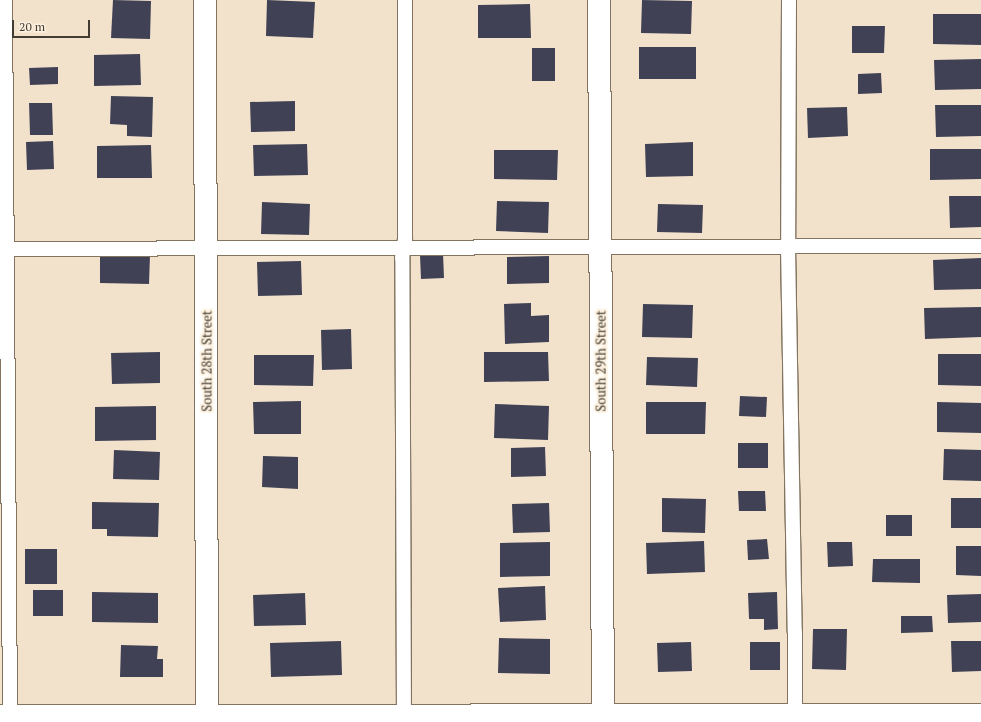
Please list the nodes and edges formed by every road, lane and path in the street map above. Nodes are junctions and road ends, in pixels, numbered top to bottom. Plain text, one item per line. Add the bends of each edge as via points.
1 (5, 0) edge
2 (205, 0) edge
3 (405, 0) edge
4 (599, 0) edge
5 (789, 0) edge
6 (981, 246) edge
7 (788, 247) junction
8 (207, 248) junction
9 (404, 248) junction
10 (601, 248) junction
11 (3, 249) edge
12 (981, 715) edge
13 (7, 718) edge
14 (405, 719) edge
15 (603, 719) edge
16 (795, 719) edge
17 (207, 720) edge

1 - 11 lane
2 - 8 street, South 28th Street
3 - 9 lane
4 - 10 street, South 29th Street
5 - 7 lane
6 - 7 lane
7 - 10 lane
7 - 16 lane via 796,632
8 - 9 lane
8 - 11 lane
8 - 17 street, South 28th Street
9 - 10 lane
9 - 14 lane
10 - 15 street, South 29th Street
11 - 13 lane
12 - 16 street
13 - 17 street
14 - 15 street
14 - 17 street
15 - 16 street

